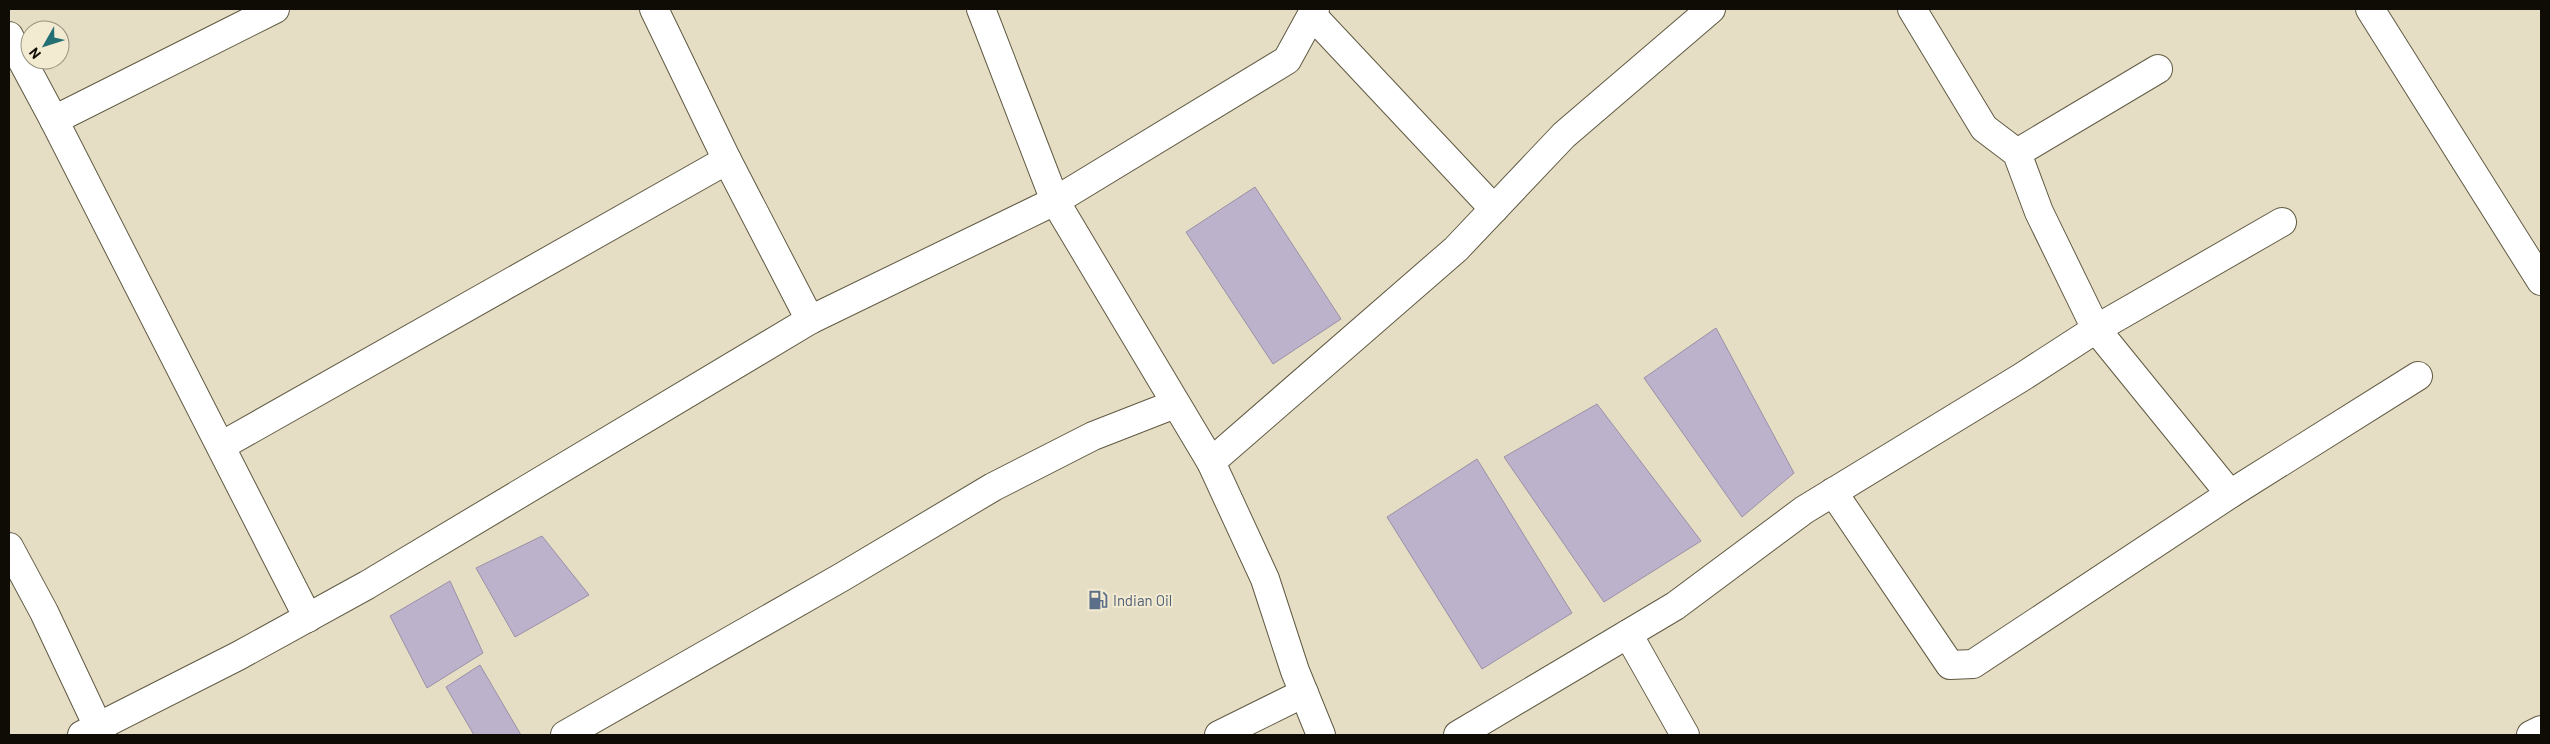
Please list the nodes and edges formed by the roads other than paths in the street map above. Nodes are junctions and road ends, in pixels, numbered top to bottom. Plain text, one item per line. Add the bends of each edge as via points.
1 (275, 9) edge
2 (654, 9) edge
3 (981, 9) edge
4 (1711, 9) edge
5 (1912, 9) edge
6 (2370, 9) edge
7 (1313, 12) edge
8 (9, 36) edge
9 (2158, 69) dead end
10 (54, 120) junction
11 (2017, 154) junction
12 (727, 160) junction
13 (1055, 201) junction
14 (1494, 209) junction
15 (2282, 222) dead end
16 (2541, 281) edge
17 (810, 320) junction
18 (2096, 329) junction
19 (2418, 376) dead end
20 (1175, 404) junction
21 (221, 446) junction
22 (1211, 462) junction
23 (1833, 492) junction
24 (2230, 494) junction
25 (13, 564) edge
26 (308, 618) junction
27 (1628, 634) junction
28 (1304, 693) junction
29 (2541, 730) edge
30 (95, 733) edge
31 (565, 735) edge
32 (1219, 735) edge
33 (1322, 735) edge
34 (1458, 735) edge
35 (1685, 735) edge
36 (2531, 735) edge

1 - 10 street
2 - 12 street
3 - 13 street
4 - 14 street via 1564,135
5 - 11 street via 1984,128
6 - 16 street
7 - 13 street via 1287,60
7 - 14 street
8 - 10 street
9 - 11 street
10 - 21 street
11 - 18 street via 2039,212
12 - 17 street
12 - 21 street
13 - 17 street
13 - 20 street
14 - 22 street via 1456,249
15 - 18 street
17 - 26 street
18 - 23 street
18 - 24 street
19 - 24 street
20 - 22 street
20 - 31 street via 1093,436 993,488
21 - 26 street
22 - 28 street via 1266,579
23 - 24 street via 1950,665 1973,664
23 - 27 street via 1675,606
25 - 30 street
26 - 30 street
27 - 34 street
27 - 35 street
28 - 32 street
28 - 33 street
29 - 36 street

